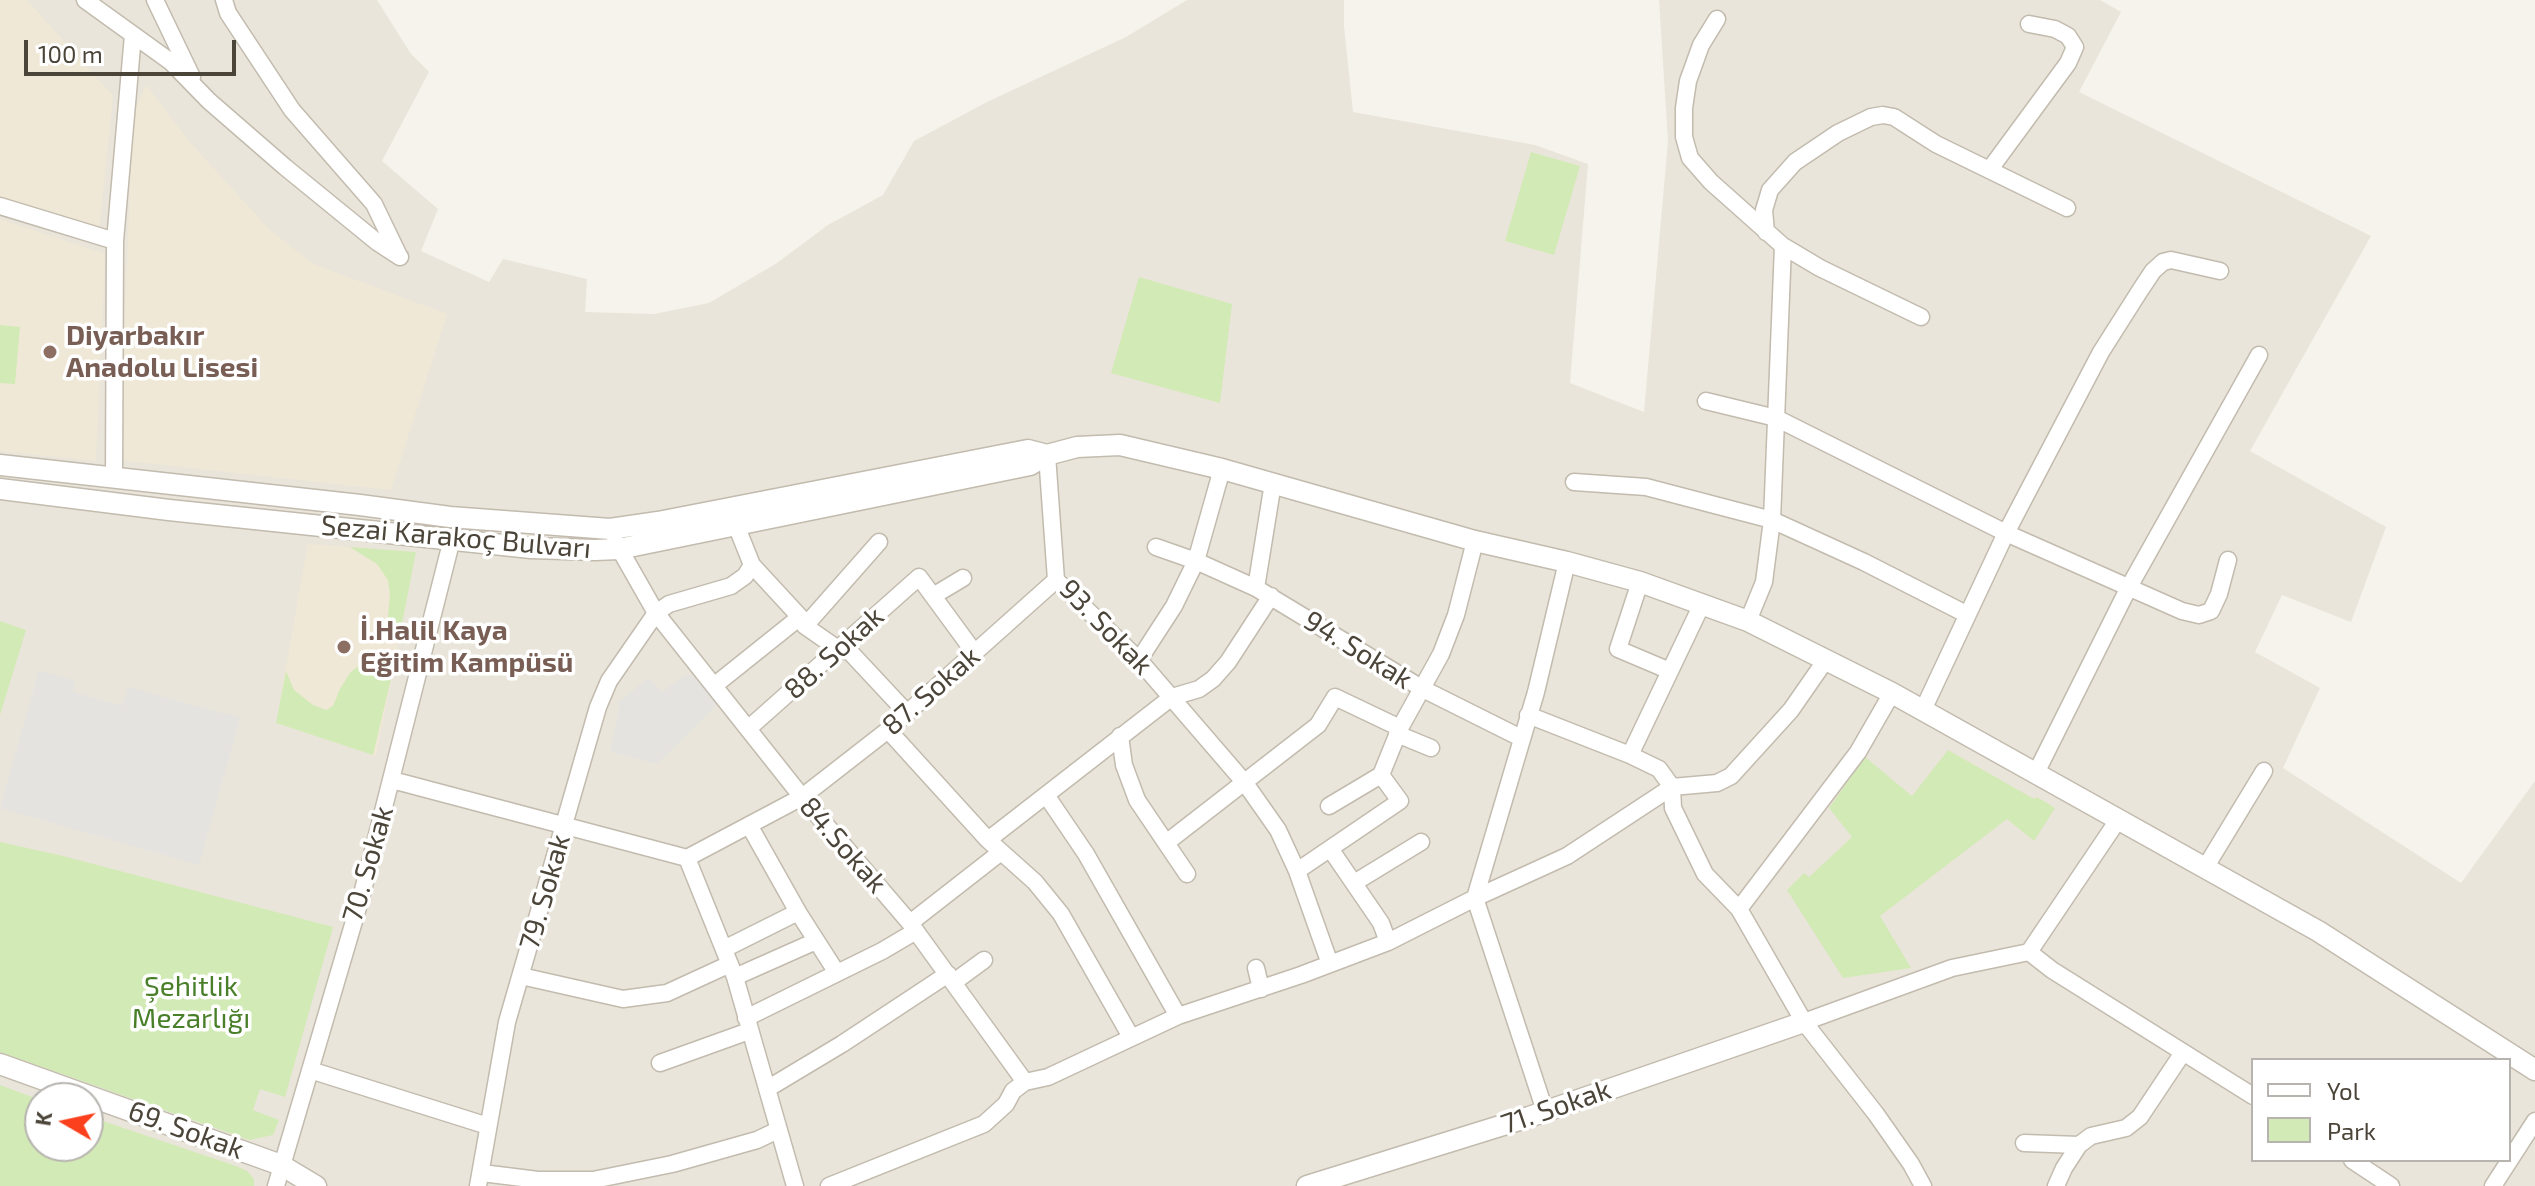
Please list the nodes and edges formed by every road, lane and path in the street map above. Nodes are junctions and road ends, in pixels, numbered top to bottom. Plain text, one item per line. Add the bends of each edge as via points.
1 (85, 0) edge
2 (155, 0) edge
3 (224, 0) edge
4 (1717, 19) dead end
5 (2029, 24) dead end
6 (133, 35) junction
7 (198, 89) junction
8 (1990, 169) junction
9 (0, 206) edge
10 (2067, 208) dead end
11 (1766, 232) junction
12 (115, 241) junction
13 (1783, 246) junction
14 (2220, 271) dead end
15 (1921, 317) dead end
16 (2259, 355) dead end
17 (1706, 401) dead end
18 (1776, 418) junction
19 (1047, 455) junction
20 (0, 465) edge
21 (1222, 469) junction
22 (114, 478) junction
23 (1574, 482) dead end
24 (1273, 483) junction
25 (0, 489) edge
26 (1772, 520) junction
27 (736, 525) junction
28 (610, 529) junction
29 (2006, 533) junction
30 (452, 539) junction
31 (1475, 541) junction
32 (879, 542) dead end
33 (1156, 547) dead end
34 (619, 549) junction
35 (2228, 560) dead end
36 (1196, 561) junction
37 (1567, 562) junction
38 (752, 565) junction
39 (963, 578) dead end
40 (1056, 580) junction
41 (1640, 582) junction
42 (2129, 587) junction
43 (1256, 588) junction
44 (933, 596) junction
45 (1271, 596) junction
46 (1702, 604) junction
47 (656, 613) junction
48 (1966, 614) junction
49 (1748, 621) junction
50 (803, 622) junction
51 (838, 649) junction
52 (974, 652) junction
53 (1139, 660) junction
54 (1825, 661) junction
55 (1670, 671) junction
56 (715, 685) junction
57 (1423, 689) junction
58 (1892, 693) junction
59 (1172, 697) junction
60 (1923, 710) junction
61 (907, 713) junction
62 (1528, 715) junction
63 (749, 728) junction
64 (888, 730) junction
65 (1398, 731) junction
66 (1120, 736) junction
67 (1521, 738) junction
68 (1431, 748) dead end
69 (1630, 755) junction
70 (2264, 771) dead end
71 (2036, 773) junction
72 (1381, 775) junction
73 (392, 780) junction
74 (1245, 783) junction
75 (1672, 787) junction
76 (1046, 795) junction
77 (802, 797) junction
78 (1329, 806) dead end
79 (2118, 820) junction
80 (565, 824) junction
81 (749, 825) junction
82 (988, 840) junction
83 (1421, 842) dead end
84 (1166, 843) junction
85 (1331, 850) junction
86 (1001, 852) junction
87 (687, 858) junction
88 (2205, 868) junction
89 (1297, 871) junction
90 (1187, 874) dead end
91 (1354, 883) junction
92 (1475, 898) junction
93 (1739, 909) junction
94 (798, 912) junction
95 (913, 927) junction
96 (816, 941) junction
97 (1388, 942) junction
98 (2029, 952) junction
99 (984, 960) dead end
100 (730, 964) junction
101 (1330, 964) junction
102 (1256, 968) dead end
103 (837, 973) junction
104 (521, 976) junction
105 (951, 978) junction
106 (1261, 989) junction
107 (1178, 1016) junction
108 (1804, 1022) junction
109 (748, 1024) junction
110 (1131, 1037) junction
111 (2182, 1054) junction
112 (660, 1063) dead end
113 (0, 1064) edge
114 (310, 1070) junction
115 (2535, 1070) edge
116 (1025, 1082) junction
117 (767, 1089) junction
118 (2251, 1095) edge
119 (1545, 1111) junction
120 (2535, 1121) edge
121 (488, 1126) junction
122 (778, 1130) junction
123 (2024, 1143) dead end
124 (2079, 1145) junction
125 (2511, 1158) edge
126 (2355, 1162) edge
127 (2509, 1162) edge
128 (281, 1165) junction
129 (480, 1180) edge
130 (276, 1186) edge
131 (316, 1186) edge
132 (795, 1186) edge
133 (829, 1186) edge
134 (1307, 1186) edge
135 (1923, 1186) edge
136 (2056, 1186) edge
137 (2391, 1186) edge
138 (2493, 1186) edge

1 - 6 street
2 - 7 street
3 - 7 street via 292,110 374,204 400,257 285,167
4 - 11 street via 1688,81 1684,137 1690,158
5 - 8 street via 2055,29 2075,47
6 - 7 street
6 - 12 street
8 - 10 street
8 - 11 street via 1894,117 1871,117 1795,162 1770,190 1764,210
9 - 12 street
11 - 13 street
12 - 22 street
13 - 15 street
13 - 18 street
14 - 29 street via 2171,260 2153,271 2101,352
16 - 42 street
17 - 18 street
18 - 26 street
18 - 29 street
19 - 21 street via 1120,445
19 - 27 street, Sezai Karakoç Bulvarı via 1030,465
19 - 28 street via 1028,450
19 - 40 street, 93. Sokak
20 - 22 street
21 - 24 street
21 - 36 street
22 - 28 street via 450,517
23 - 26 street via 1646,487
24 - 31 street
24 - 43 street
25 - 30 street, Sezai Karakoç Bulvarı
26 - 48 street
26 - 49 street via 1764,582
27 - 34 street, Sezai Karakoç Bulvarı
27 - 38 street
28 - 34 street, 84.Sokak
29 - 42 street
29 - 48 street
30 - 34 street, Sezai Karakoç Bulvarı via 531,548
30 - 73 street, 70. Sokak
31 - 37 street
31 - 57 street via 1456,615
32 - 50 street
33 - 36 street, 94. Sokak
34 - 47 street, 84.Sokak
35 - 42 street via 2211,611 2199,615
36 - 43 street, 94. Sokak
36 - 53 street
37 - 41 street
37 - 62 street
38 - 47 street via 731,586 669,604
38 - 50 street
39 - 44 street
40 - 52 street, 87. Sokak
40 - 53 street, 93. Sokak
41 - 46 street
41 - 55 street via 1618,649
42 - 71 street
43 - 45 street, 94. Sokak
44 - 51 street, 88. Sokak via 919,577
44 - 52 street
45 - 57 street, 94. Sokak
45 - 59 street via 1213,679
46 - 49 street
46 - 55 street
47 - 56 street, 84.Sokak
47 - 80 street, 79. Sokak via 609,681
48 - 60 street
49 - 54 street
50 - 51 street
50 - 56 street
51 - 61 street via 850,652
51 - 63 street, 88. Sokak
52 - 61 street, 87. Sokak
53 - 59 street, 93. Sokak
54 - 58 street
54 - 75 street via 1791,710 1731,776 1717,783
55 - 69 street
56 - 63 street, 84.Sokak
57 - 65 street
57 - 67 street, 94. Sokak
58 - 60 street
58 - 93 street via 1858,752
59 - 66 street
59 - 74 street, 93. Sokak
60 - 71 street
61 - 64 street, 87. Sokak
62 - 67 street
62 - 69 street
63 - 77 street, 84.Sokak
64 - 77 street, 87. Sokak
64 - 82 street
65 - 68 street
65 - 72 street
65 - 74 street via 1335,697 1318,725
66 - 76 street
66 - 84 street via 1137,800
67 - 92 street
69 - 75 street via 1659,769
70 - 88 street
71 - 79 street
72 - 78 street
72 - 85 street via 1400,801
73 - 80 street
73 - 114 street, 70. Sokak
74 - 84 street
74 - 89 street, 93. Sokak via 1278,830
75 - 92 street via 1567,856
75 - 93 street via 1673,808 1705,874
76 - 82 street
76 - 107 street via 1086,854
77 - 81 street, 87. Sokak
77 - 95 street, 84.Sokak
79 - 88 street
79 - 98 street
80 - 87 street
80 - 104 street, 79. Sokak
81 - 87 street, 87. Sokak
81 - 94 street
82 - 86 street
83 - 91 street
84 - 90 street
85 - 89 street
85 - 91 street
86 - 95 street
86 - 110 street via 1061,914
87 - 100 street
88 - 115 street via 2318,931
89 - 101 street, 93. Sokak
91 - 97 street
92 - 97 street
92 - 119 street
93 - 108 street
94 - 96 street
94 - 100 street
95 - 103 street via 882,951
95 - 105 street, 84.Sokak
96 - 100 street
96 - 103 street
97 - 101 street
98 - 108 street via 1952,968
98 - 111 street
99 - 105 street
100 - 104 street via 667,993 623,999
100 - 109 street
101 - 106 street
102 - 106 street
103 - 109 street
104 - 121 street, 79. Sokak
105 - 116 street, 84.Sokak
105 - 117 street
106 - 107 street
107 - 110 street
108 - 119 street, 71. Sokak
108 - 135 street via 1876,1114
109 - 112 street
109 - 117 street
110 - 116 street via 1048,1077
111 - 118 street
111 - 124 street via 2140,1117 2126,1128 2091,1136
113 - 128 street, 69. Sokak
114 - 121 street
114 - 128 street, 70. Sokak
116 - 133 street via 984,1124
117 - 122 street
119 - 134 street, 71. Sokak
120 - 125 street
121 - 129 street, 79. Sokak
122 - 129 street via 672,1164 593,1180
122 - 132 street
123 - 124 street
124 - 136 street
126 - 137 street
127 - 138 street
128 - 130 street, 70. Sokak
128 - 131 street

